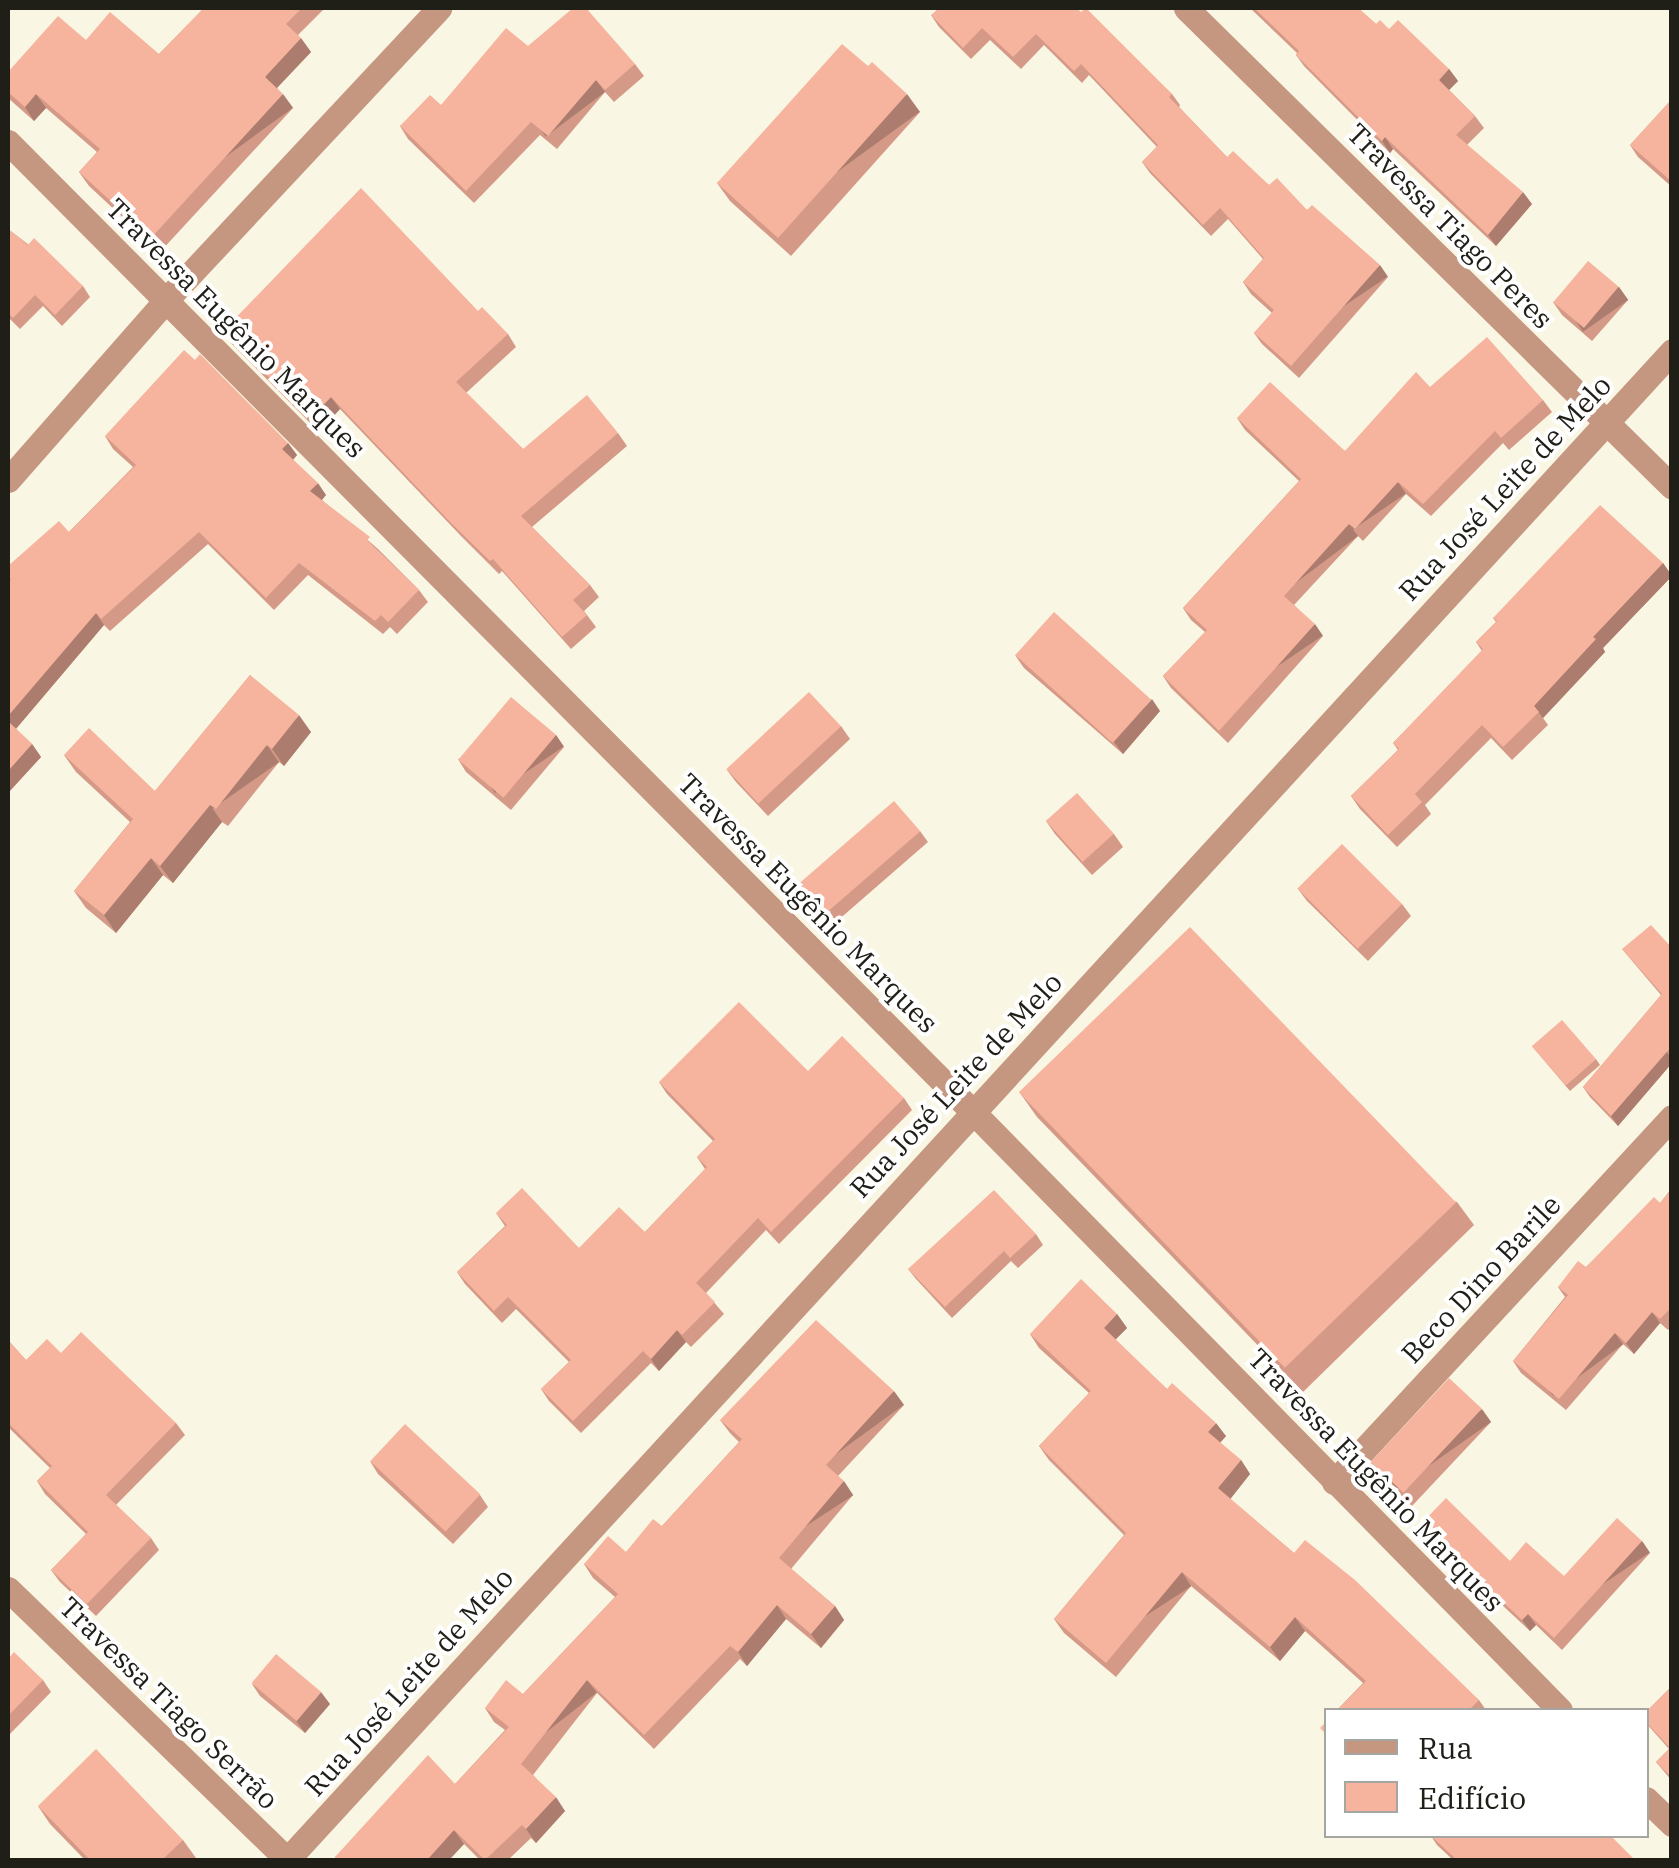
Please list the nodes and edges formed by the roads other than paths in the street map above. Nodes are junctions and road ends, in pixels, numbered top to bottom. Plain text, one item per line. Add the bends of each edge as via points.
1 (440, 8) edge
2 (1186, 8) edge
3 (8, 142) edge
4 (166, 300) junction
5 (1672, 351) edge
6 (1606, 422) junction
7 (8, 480) edge
8 (1672, 487) edge
9 (972, 1111) junction
10 (1672, 1117) edge
11 (1334, 1482) junction
12 (8, 1589) edge
13 (1558, 1708) edge
14 (1649, 1802) edge
15 (1672, 1824) edge
16 (288, 1860) edge

1 - 4 street
2 - 6 street, Travessa Tiago Peres
3 - 4 street, Travessa Eugênio Marques
4 - 7 street
4 - 9 street, Travessa Eugênio Marques
5 - 6 street, Rua José Leite de Melo
6 - 8 street, Travessa Tiago Peres
6 - 9 street, Rua José Leite de Melo
9 - 11 street, Travessa Eugênio Marques
9 - 16 street, Rua José Leite de Melo
10 - 11 street, Beco Dino Barile
11 - 13 street, Travessa Eugênio Marques
12 - 16 street, Travessa Tiago Serrão
14 - 15 street

